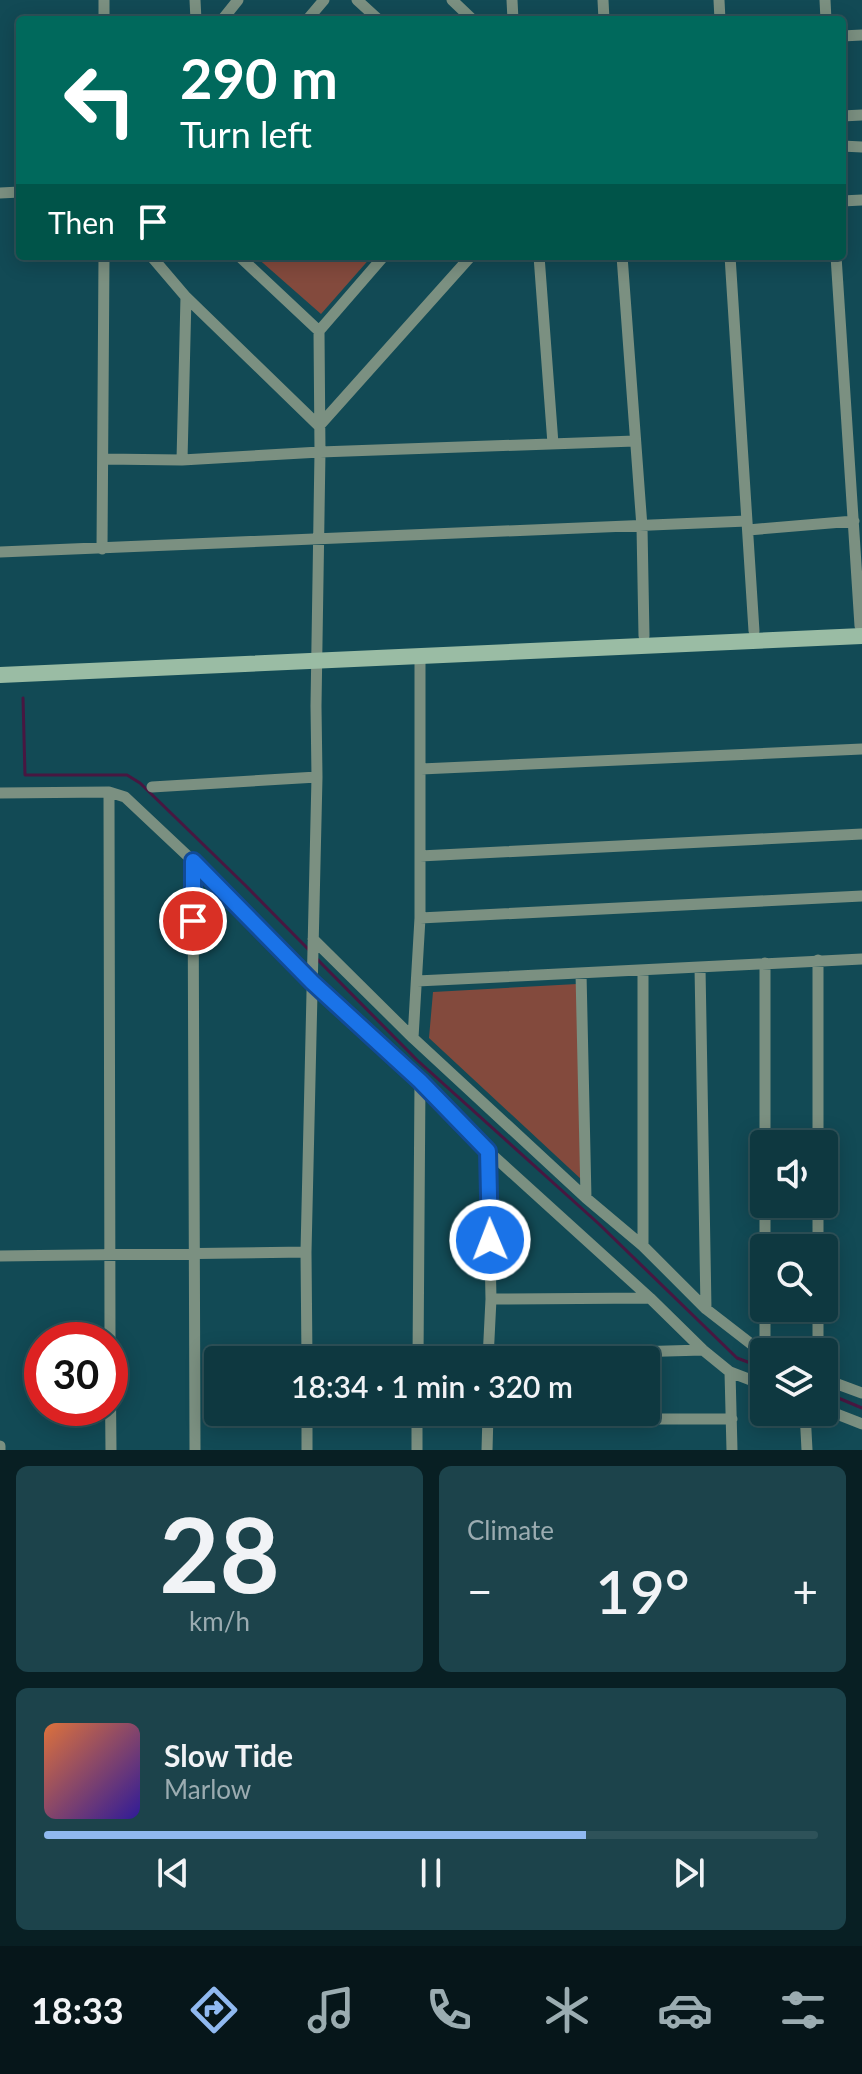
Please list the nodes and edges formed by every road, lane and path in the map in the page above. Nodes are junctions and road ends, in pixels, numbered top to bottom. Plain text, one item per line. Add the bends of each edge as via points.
1 (238, 0) edge
2 (324, 0) edge
3 (357, 0) edge
4 (452, 0) edge
5 (225, 16) edge
6 (310, 16) edge
7 (375, 16) edge
8 (469, 16) edge
9 (104, 260) edge
10 (154, 260) edge
11 (243, 260) edge
12 (381, 260) edge
13 (467, 260) edge
14 (539, 260) edge
15 (622, 260) edge
16 (730, 260) edge
17 (836, 260) edge
18 (186, 297) junction
19 (319, 331) junction
20 (319, 426) junction
21 (635, 441) junction
22 (553, 444) junction
23 (320, 452) junction
24 (104, 459) junction
25 (182, 460) junction
26 (857, 517) edge
27 (748, 526) junction
28 (642, 527) junction
29 (317, 540) junction
30 (102, 549) junction
31 (0, 552) edge
32 (861, 629) edge
33 (754, 631) junction
34 (644, 636) junction
35 (317, 656) junction
36 (420, 656) junction
37 (0, 664) edge
38 (0, 675) edge
39 (862, 749) edge
40 (421, 769) junction
41 (317, 777) junction
42 (152, 787) dead end
43 (109, 792) junction
44 (0, 793) edge
45 (862, 834) edge
46 (420, 856) junction
47 (193, 861) junction
48 (862, 896) edge
49 (420, 918) junction
50 (313, 939) junction
51 (862, 959) edge
52 (818, 960) junction
53 (765, 963) junction
54 (700, 967) junction
55 (643, 970) junction
56 (581, 973) junction
57 (417, 981) junction
58 (312, 982) junction
59 (413, 1038) junction
60 (420, 1081) junction
61 (765, 1130) edge
62 (818, 1130) edge
63 (488, 1151) junction
64 (586, 1198) junction
65 (643, 1246) junction
66 (306, 1252) junction
67 (193, 1253) junction
68 (109, 1254) junction
69 (0, 1256) edge
70 (650, 1298) junction
71 (491, 1299) junction
72 (706, 1309) junction
73 (110, 1322) edge
74 (750, 1342) edge
75 (307, 1346) edge
76 (418, 1346) edge
77 (489, 1346) edge
78 (703, 1350) junction
79 (660, 1352) edge
80 (730, 1372) junction
81 (750, 1380) edge
82 (838, 1384) edge
83 (862, 1393) edge
84 (838, 1415) edge
85 (660, 1418) edge
86 (732, 1419) junction
87 (862, 1424) edge
88 (111, 1426) edge
89 (307, 1426) edge
90 (417, 1426) edge
91 (488, 1426) edge
92 (806, 1426) edge
93 (111, 1450) edge
94 (195, 1450) edge
95 (307, 1450) edge
96 (417, 1450) edge
97 (487, 1450) edge
98 (732, 1450) edge
99 (807, 1450) edge

1 - 5 street
2 - 6 street
3 - 7 street
4 - 8 street
9 - 24 street
10 - 18 street
11 - 19 street
12 - 19 street
13 - 20 street
14 - 22 street
15 - 21 street
16 - 27 street
17 - 26 street
18 - 20 street
18 - 25 street
19 - 20 street
20 - 23 street
21 - 22 street
21 - 28 street
22 - 23 street
23 - 25 street
23 - 29 street
24 - 25 street
24 - 30 street
26 - 27 street
26 - 32 street
27 - 28 street
27 - 33 street
28 - 29 street
28 - 34 street
29 - 30 street
29 - 35 street
30 - 31 street
32 - 33 street
32 - 36 street
33 - 34 street
34 - 35 street
35 - 36 street
35 - 37 street
35 - 38 street
35 - 41 street
36 - 40 street
39 - 40 street
40 - 46 street
41 - 42 street
41 - 50 street
43 - 44 street
43 - 47 street via 125,797
43 - 68 street
45 - 46 street
46 - 49 street
47 - 58 street
47 - 67 street
48 - 49 street
49 - 57 street
50 - 58 street
50 - 59 street
51 - 52 street
52 - 53 street
52 - 62 street
53 - 54 street
53 - 61 street
54 - 55 street
54 - 72 street
55 - 56 street
55 - 65 street
56 - 57 street
56 - 64 street
57 - 59 street
58 - 60 street
58 - 66 street
59 - 64 street
60 - 63 street
60 - 76 street
63 - 70 street
63 - 71 street
64 - 65 street
65 - 72 street
66 - 67 street
66 - 75 street
67 - 68 street
67 - 94 street
68 - 69 street
68 - 73 street
70 - 71 street
70 - 78 street
71 - 77 street
72 - 74 street
78 - 79 street
78 - 80 street
80 - 81 street
80 - 86 street
82 - 83 street
84 - 87 street
85 - 86 street
86 - 98 street
88 - 93 street
89 - 95 street
90 - 96 street
91 - 97 street
92 - 99 street

